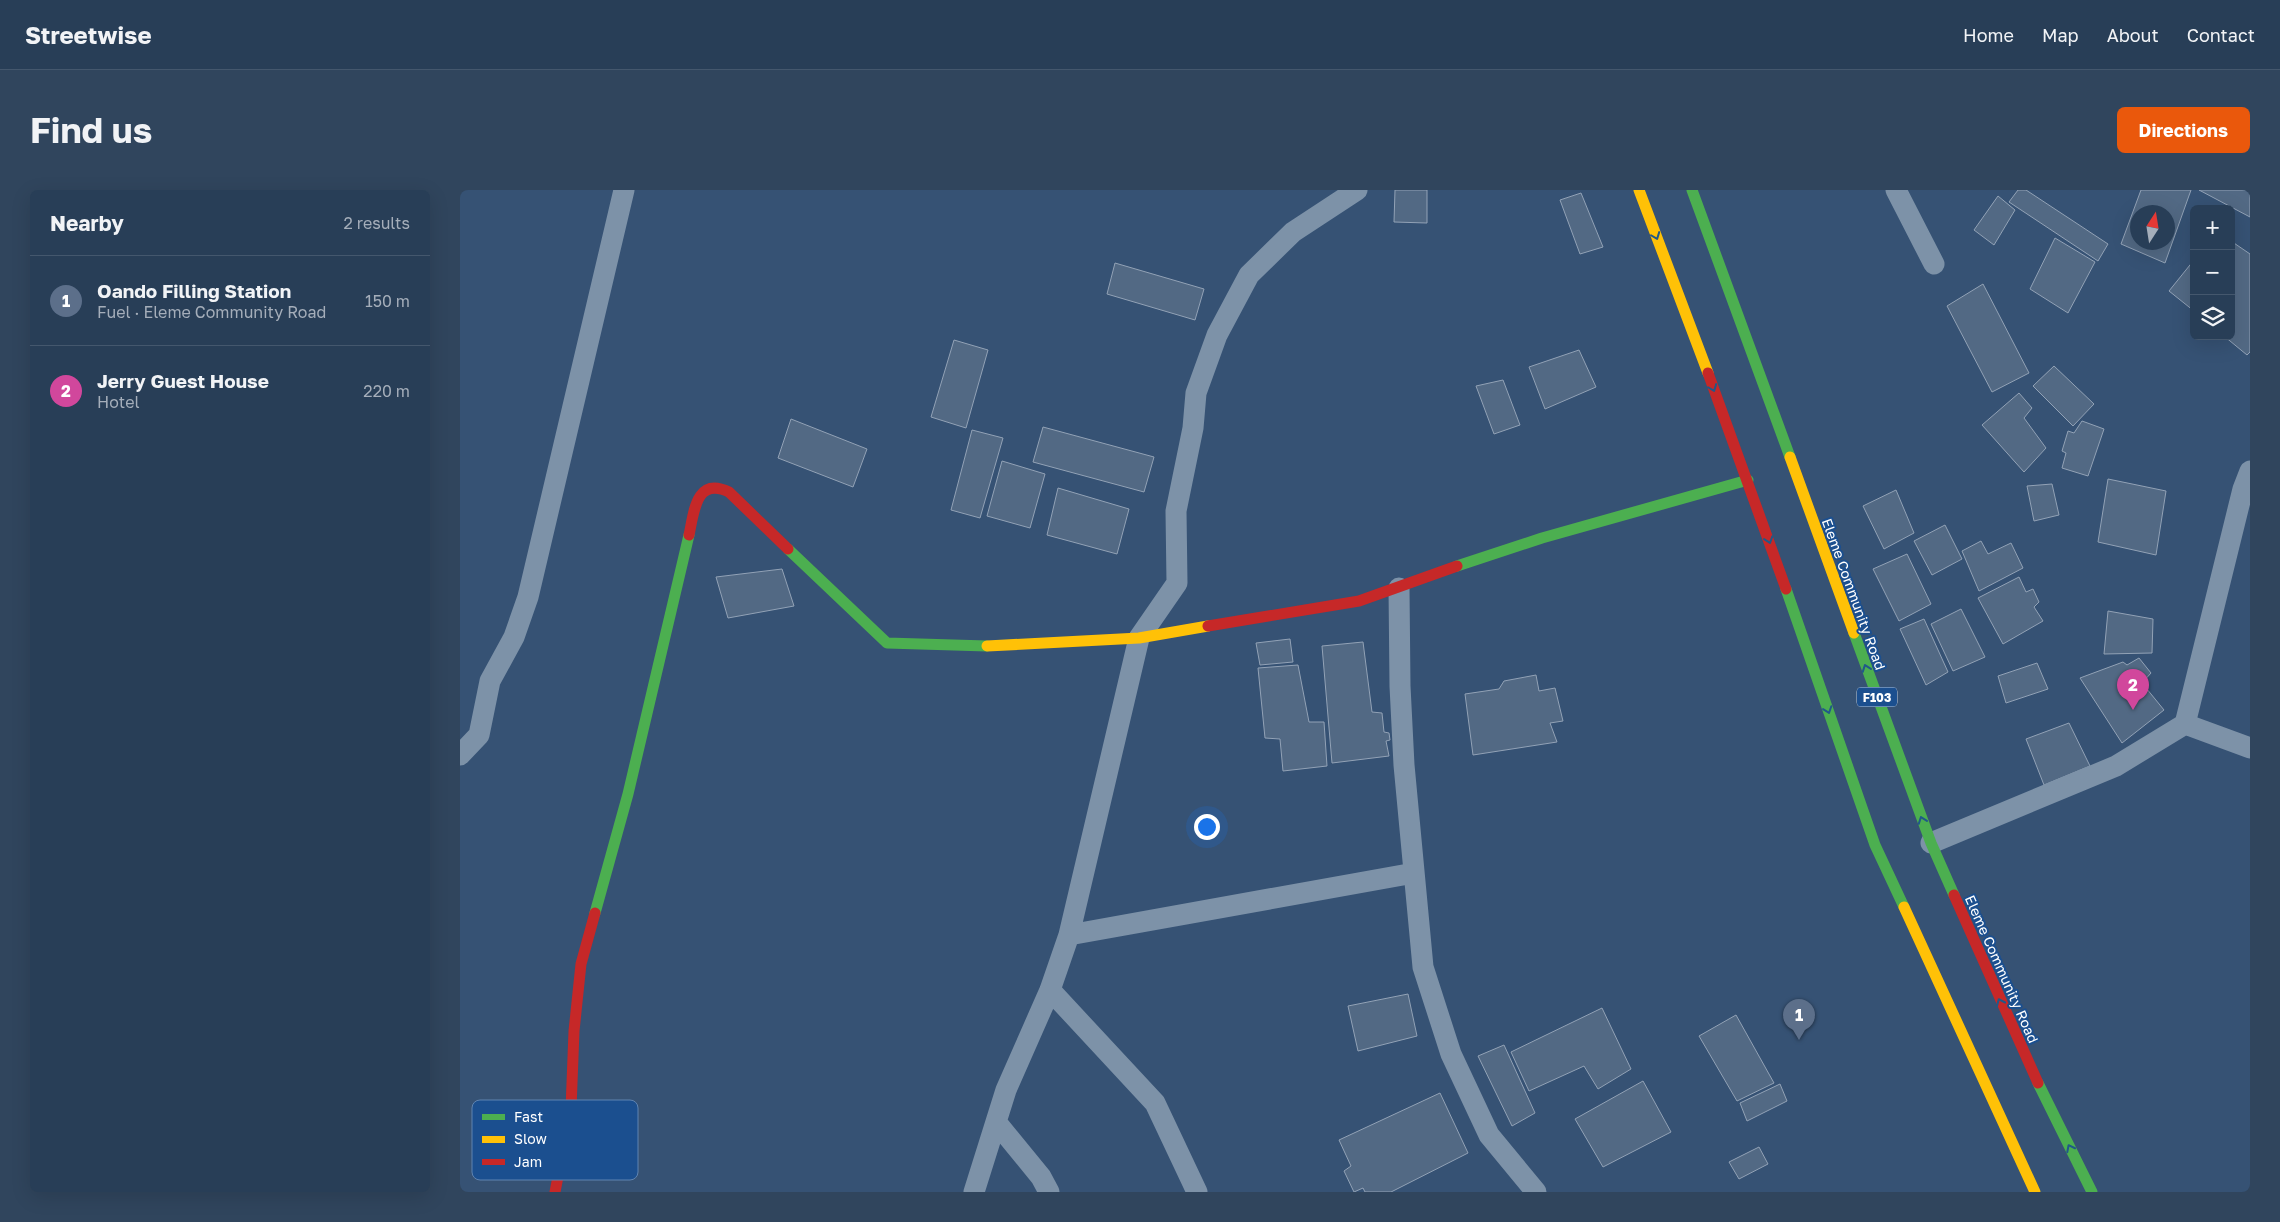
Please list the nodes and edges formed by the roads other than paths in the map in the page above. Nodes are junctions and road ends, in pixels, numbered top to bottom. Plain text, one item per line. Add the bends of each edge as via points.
1 (624, 190) edge
2 (1357, 190) edge
3 (1639, 190) edge
4 (1692, 190) edge
5 (1896, 190) edge
6 (1934, 264) dead end
7 (2250, 471) edge
8 (1748, 480) junction
9 (1399, 588) junction
10 (1139, 638) junction
11 (2185, 724) junction
12 (2250, 748) edge
13 (460, 755) edge
14 (1931, 843) junction
15 (1414, 873) junction
16 (1069, 935) junction
17 (1050, 990) junction
18 (571, 1100) edge
19 (996, 1122) junction
20 (974, 1192) edge
21 (1049, 1192) edge
22 (1197, 1192) edge
23 (1536, 1192) edge
24 (2035, 1192) edge
25 (2092, 1192) edge

1 - 13 street via 528,597 514,637 490,681 479,735
2 - 10 street via 1293,232 1249,276 1217,335 1196,393 1193,428 1176,511 1177,583
3 -> 8 main road
14 -> 4 main road, Eleme Community Road / F103
5 - 6 street
7 - 11 street via 2243,488
8 - 9 main road via 1542,538
8 -> 24 main road via 1875,845
9 - 10 main road via 1359,601
9 - 15 street via 1403,755
10 - 16 street
10 - 18 main road via 978,646 887,642 729,492 718,486 706,489 698,497 628,794 581,964
11 - 12 street
11 - 14 street via 2116,766
25 -> 14 main road, Eleme Community Road / F103 via 2022,1051
15 - 16 street
15 - 23 street via 1423,967 1451,1054 1489,1135
16 - 17 street
17 - 19 street via 1006,1090
17 - 22 street via 1155,1103
19 - 20 street
19 - 21 street via 1041,1177

